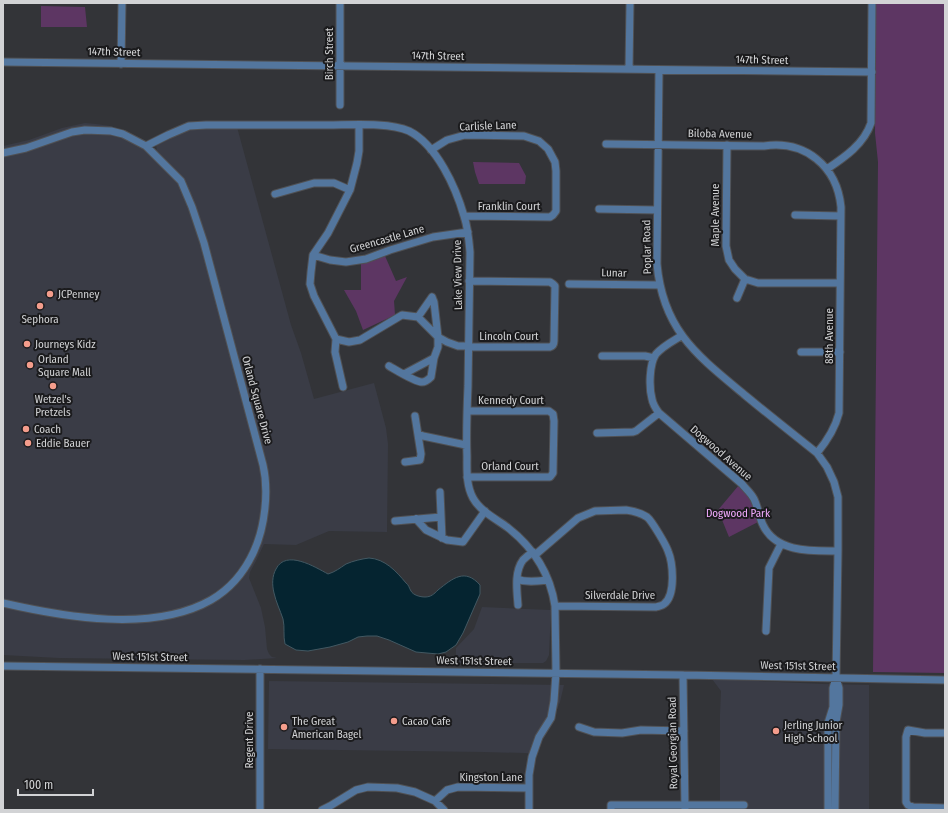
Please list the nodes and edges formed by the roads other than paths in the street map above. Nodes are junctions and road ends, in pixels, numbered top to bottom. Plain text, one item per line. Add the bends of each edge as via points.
1 (122, 3) edge
2 (340, 3) edge
3 (630, 3) edge
4 (872, 3) edge
5 (3, 62) edge
6 (121, 64) junction
7 (340, 66) junction
8 (629, 69) junction
9 (659, 70) junction
10 (872, 72) junction
11 (340, 104) dead end
12 (359, 125) junction
13 (606, 144) dead end
14 (658, 144) junction
15 (727, 145) junction
16 (146, 146) junction
17 (432, 150) junction
18 (3, 153) edge
19 (827, 169) junction
20 (350, 190) junction
21 (274, 194) dead end
22 (599, 210) dead end
23 (658, 210) junction
24 (795, 215) dead end
25 (464, 216) junction
26 (553, 216) joint
27 (840, 216) junction
28 (468, 232) junction
29 (313, 255) junction
30 (745, 279) junction
31 (469, 281) junction
32 (840, 283) junction
33 (569, 284) dead end
34 (659, 285) junction
35 (737, 298) dead end
36 (418, 317) junction
37 (681, 336) junction
38 (438, 337) junction
39 (336, 339) junction
40 (469, 346) junction
41 (800, 352) dead end
42 (840, 352) junction
43 (602, 356) dead end
44 (434, 358) junction
45 (654, 358) junction
46 (389, 366) dead end
47 (404, 374) junction
48 (343, 387) dead end
49 (467, 411) junction
50 (658, 413) junction
51 (414, 416) dead end
52 (597, 433) dead end
53 (418, 434) junction
54 (466, 445) junction
55 (817, 453) junction
56 (405, 462) dead end
57 (551, 476) joint
58 (467, 477) junction
59 (440, 492) dead end
60 (485, 511) junction
61 (441, 517) junction
62 (416, 520) junction
63 (395, 521) dead end
64 (442, 538) junction
65 (781, 544) junction
66 (838, 551) junction
67 (534, 553) junction
68 (517, 579) junction
69 (548, 580) junction
70 (3, 602) edge
71 (518, 605) dead end
72 (554, 606) junction
73 (766, 631) dead end
74 (3, 666) edge
75 (260, 669) junction
76 (556, 673) junction
77 (683, 675) junction
78 (836, 678) junction
79 (945, 680) edge
80 (579, 727) dead end
81 (684, 731) junction
82 (945, 733) edge
83 (529, 788) junction
84 (435, 801) junction
85 (744, 805) dead end
86 (612, 808) edge
87 (685, 808) edge
88 (945, 808) edge
89 (260, 810) edge
90 (322, 810) edge
91 (444, 810) edge
92 (529, 810) edge
93 (828, 810) edge
94 (835, 810) edge

1 - 6 street
2 - 7 street, Birch Street
3 - 8 street
4 - 10 street
5 - 6 street, 147th Street
6 - 7 street, 147th Street
7 - 8 street, 147th Street
7 - 11 street, Birch Street
8 - 9 street, 147th Street
9 - 10 street, 147th Street
9 - 14 street, Poplar Road
10 - 19 street via 872,117 868,130 858,145
12 - 16 street, Lake View Drive via 189,126
12 - 17 street, Lake View Drive via 404,129 424,141
12 - 20 street via 359,151
13 - 14 street, Biloba Avenue
14 - 15 street, Biloba Avenue
14 - 23 street, Poplar Road
15 - 19 street, Biloba Avenue via 791,146 816,158
15 - 30 street, Maple Avenue via 726,246 731,265
16 - 18 street, Orland Square Drive via 123,134 85,130
16 - 70 street, Orland Square Drive via 181,181 204,242 264,470 266,494 259,541 236,580 222,593 201,605 178,613 141,618 96,618 47,612
17 - 25 street, Lake View Drive via 450,179
17 - 26 street, Carlisle Lane via 447,140 465,135 524,136 539,141 548,149 555,162 556,211
19 - 27 street, 88th Avenue via 839,194
20 - 21 street via 334,183 314,183
20 - 29 street via 328,233
22 - 23 street
23 - 34 street, Poplar Road
24 - 27 street
25 - 26 street, Franklin Court
25 - 28 street, Lake View Drive
27 - 32 street, 88th Avenue
28 - 29 street, Greencastle Lane via 433,237 366,259 346,262
28 - 31 street, Lake View Drive
29 - 39 street via 310,284
30 - 32 street via 758,283
30 - 35 street
31 - 40 street, Lake View Drive
31 - 40 street, Lincoln Court via 550,282 554,286 555,296 554,344 550,347
32 - 42 street, 88th Avenue
33 - 34 street, Lunar
34 - 37 street, Poplar Road via 667,310
36 - 38 street
36 - 38 street via 432,297
36 - 39 street via 402,315 360,340 349,342
37 - 45 street via 660,350
37 - 55 street, Poplar Road via 710,366
38 - 40 street, Lincoln Court via 454,345
38 - 44 street
39 - 48 street via 335,352
40 - 49 street, Lake View Drive
41 - 42 street
42 - 55 street, 88th Avenue via 838,417 831,435
43 - 45 street
44 - 47 street
44 - 47 street via 431,377 427,381 415,380
45 - 50 street, Dogwood Avenue via 651,366 651,393
46 - 47 street
49 - 54 street, Lake View Drive
49 - 57 street, Kennedy Court via 549,411 553,414
50 - 52 street via 633,432
50 - 65 street, Dogwood Avenue via 748,490 768,534
51 - 53 street
53 - 54 street
53 - 56 street via 422,454 420,460
54 - 58 street, Lake View Drive
55 - 66 street via 834,482 838,497
57 - 58 street, Orland Court
58 - 60 street, Lake View Drive via 473,498
59 - 61 street
60 - 64 street via 463,542
60 - 67 street, Lake View Drive via 517,535
61 - 62 street
61 - 64 street
62 - 63 street
62 - 64 street via 426,530
65 - 66 street, Dogwood Avenue via 804,550
65 - 73 street via 769,568
66 - 78 street
67 - 68 street via 520,566
67 - 69 street, Lake View Drive
67 - 72 street, Silverdale Drive via 584,515 595,511 626,510 644,515 668,550 673,579 669,598 663,605
68 - 69 street
68 - 71 street
69 - 72 street, Lake View Drive
72 - 76 street, Lake View Drive
74 - 75 street, West 151st Street
75 - 76 street, West 151st Street
75 - 89 street, Regent Drive
76 - 77 street, West 151st Street
76 - 83 street, Lake View Drive via 551,718 535,747 530,765
77 - 78 street, West 151st Street
77 - 81 street, Royal Georgian Road
78 - 79 street, West 151st Street
78 - 93 street via 833,707 828,723
78 - 94 street via 839,688 839,709 836,718
80 - 81 street via 594,732
81 - 87 street, Royal Georgian Road
82 - 88 street via 908,730 906,737 906,802 913,807
83 - 84 street, Kingston Lane via 458,787 447,790
83 - 92 street, Lake View Drive
84 - 90 street via 415,792 397,788 368,787 356,790
84 - 91 street
85 - 87 street
86 - 87 street

